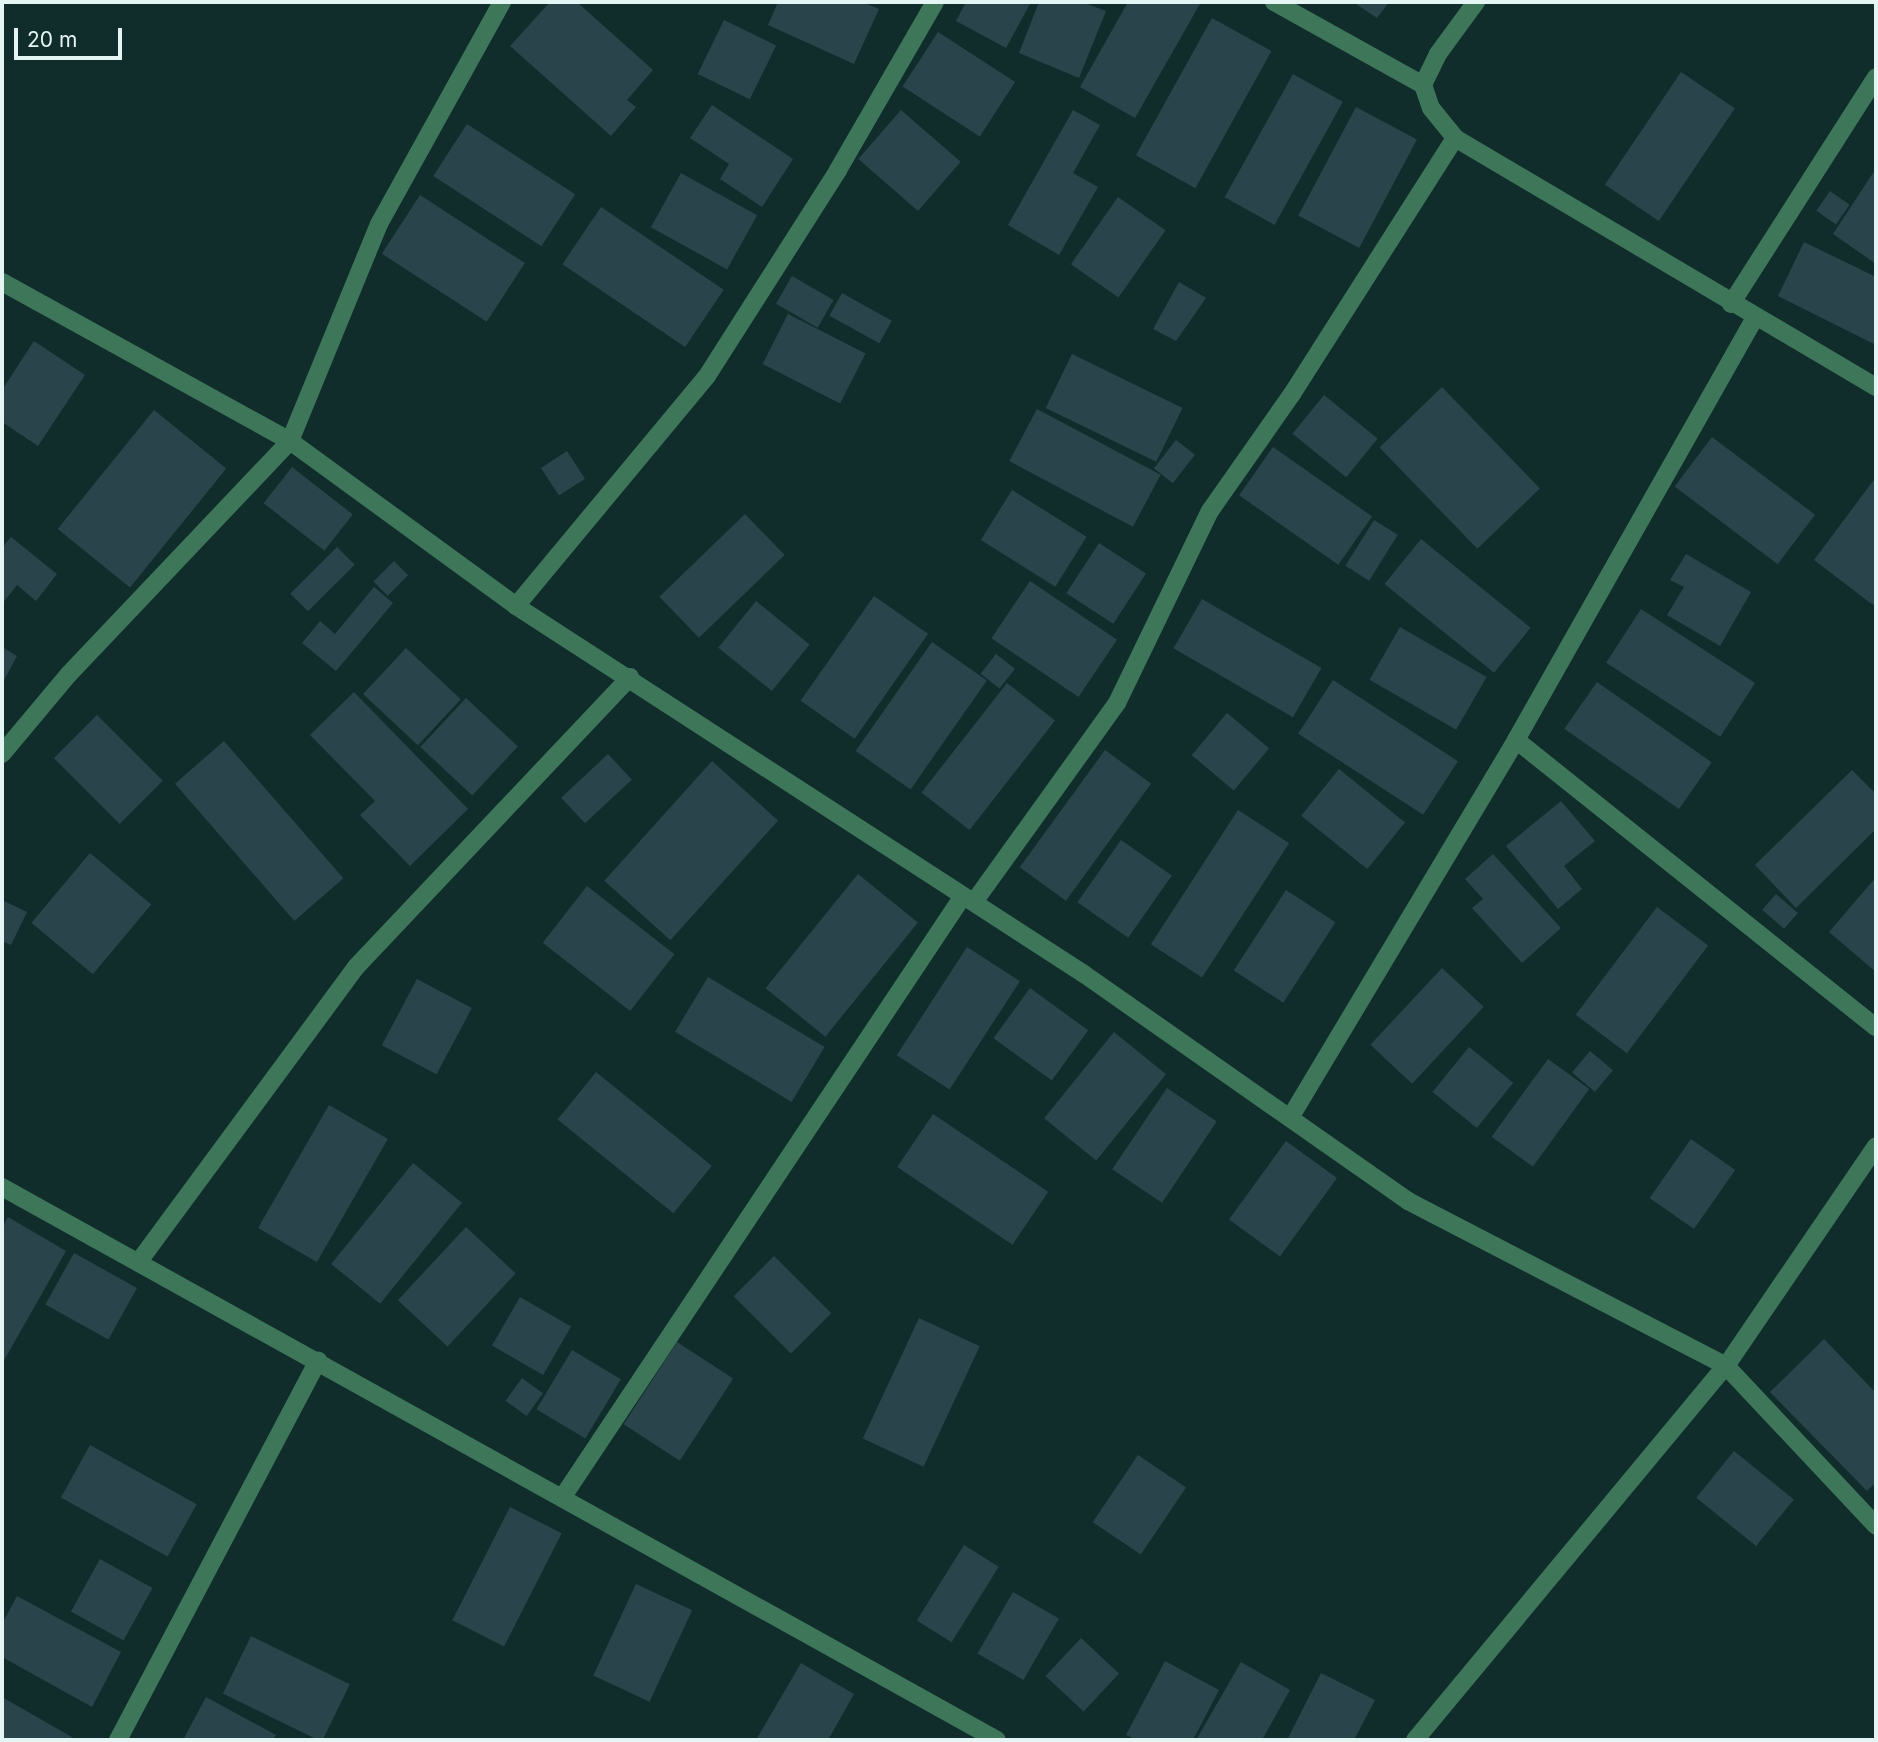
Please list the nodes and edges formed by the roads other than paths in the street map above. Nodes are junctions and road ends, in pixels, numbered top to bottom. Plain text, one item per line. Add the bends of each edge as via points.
1 (502, 2) edge
2 (935, 2) edge
3 (1274, 2) edge
4 (1476, 2) edge
5 (1876, 77) edge
6 (1423, 85) junction
7 (1455, 138) junction
8 (2, 282) edge
9 (1731, 304) junction
10 (1755, 318) junction
11 (1876, 387) edge
12 (290, 441) junction
13 (516, 606) junction
14 (629, 677) junction
15 (1516, 740) junction
16 (2, 754) edge
17 (969, 899) junction
18 (1876, 1027) edge
19 (1290, 1118) junction
20 (1876, 1146) edge
21 (2, 1187) edge
22 (140, 1259) junction
23 (318, 1360) junction
24 (1726, 1366) junction
25 (562, 1498) junction
26 (1876, 1526) edge
27 (118, 1740) edge
28 (997, 1740) edge
29 (1415, 1740) edge

1 - 12 street via 379,224
2 - 13 street via 838,170 707,376
3 - 6 street
4 - 6 street via 1438,54
5 - 9 street
6 - 7 street via 1431,108
7 - 9 street
7 - 17 street via 1292,394 1210,511 1117,703
8 - 12 street
9 - 10 street
10 - 11 street
10 - 15 street
12 - 13 street
12 - 16 street via 69,674
13 - 14 street
14 - 17 street
14 - 22 street via 356,967
15 - 18 street
15 - 19 street
17 - 19 street
17 - 25 street
19 - 24 street via 1408,1201
20 - 24 street
21 - 22 street
22 - 23 street
23 - 25 street
23 - 27 street
24 - 26 street
24 - 29 street
25 - 28 street

